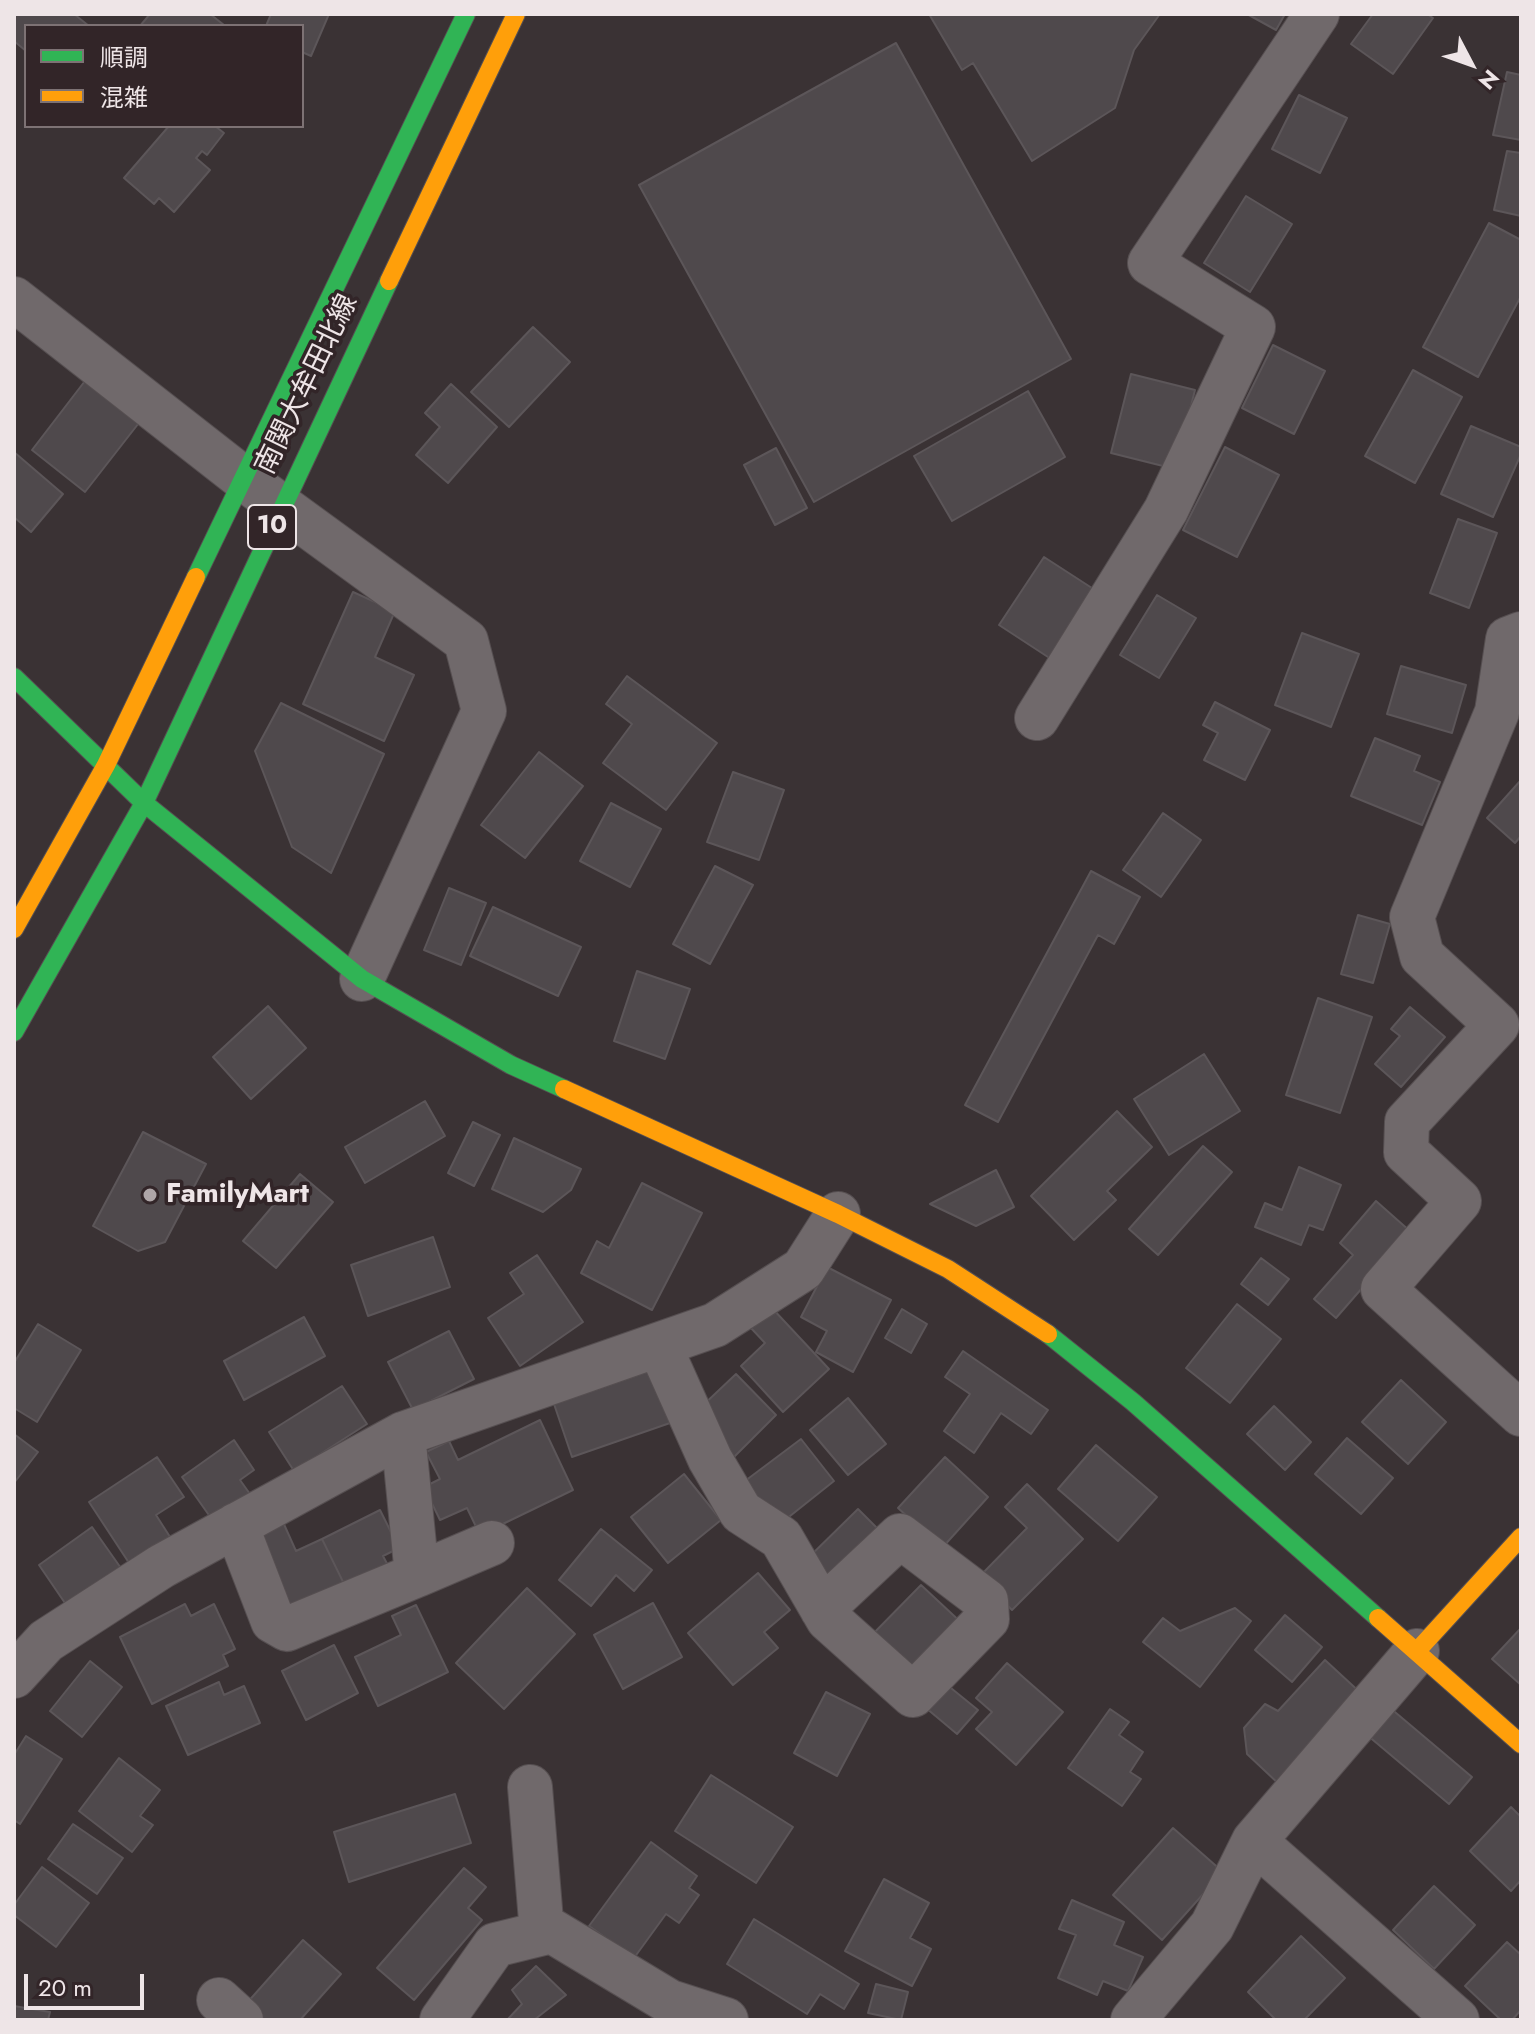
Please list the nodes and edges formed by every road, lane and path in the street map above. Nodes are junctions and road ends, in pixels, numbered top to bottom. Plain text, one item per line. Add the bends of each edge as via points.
1 (466, 14) edge
2 (516, 14) edge
3 (1317, 14) edge
4 (14, 299) edge
5 (244, 479) junction
6 (281, 507) junction
7 (1521, 634) edge
8 (14, 677) edge
9 (1037, 718) dead end
10 (106, 765) junction
11 (144, 803) junction
12 (14, 929) edge
13 (362, 979) junction
14 (14, 1032) edge
15 (838, 1214) junction
16 (659, 1345) junction
17 (1521, 1414) edge
18 (403, 1434) junction
19 (236, 1525) junction
20 (1521, 1537) edge
21 (492, 1543) dead end
22 (417, 1575) junction
23 (822, 1609) dead end
24 (1417, 1651) junction
25 (14, 1676) edge
26 (1521, 1744) edge
27 (530, 1787) dead end
28 (1254, 1841) junction
29 (542, 1933) junction
30 (680, 2014) edge
31 (1136, 2019) edge
32 (442, 2020) edge
33 (726, 2020) edge
34 (1457, 2020) edge

1 - 5 main road, 南関大牟田北線 / 10
2 - 6 main road, 南関大牟田北線 / 10
3 - 9 street via 1150,263 1253,327 1166,510
4 - 5 street
5 - 6 street
5 - 10 main road, 南関大牟田北線 / 10
6 - 11 main road, 南関大牟田北線 / 10
6 - 13 street via 466,641 484,711
7 - 17 street via 1508,639 1497,712 1412,917 1422,956 1497,1025 1407,1122 1406,1152 1459,1201 1383,1289
8 - 10 main road
10 - 11 main road
10 - 12 main road, 南関大牟田北線 / 10
11 - 13 main road
11 - 14 main road, 南関大牟田北線 / 10
13 - 15 main road via 511,1065
15 - 16 street via 803,1269 715,1325
15 - 24 main road via 948,1269 1055,1338
16 - 18 street
16 - 23 street via 710,1459 741,1512 781,1538
18 - 19 street
18 - 22 street
19 - 22 street via 273,1621 287,1629
19 - 25 street via 46,1641
20 - 24 main road
21 - 22 street
24 - 26 main road
24 - 28 street
27 - 29 street
28 - 31 street via 1212,1926
28 - 34 street
29 - 30 street via 552,1931 670,2002
29 - 32 street via 495,1945
30 - 33 street

